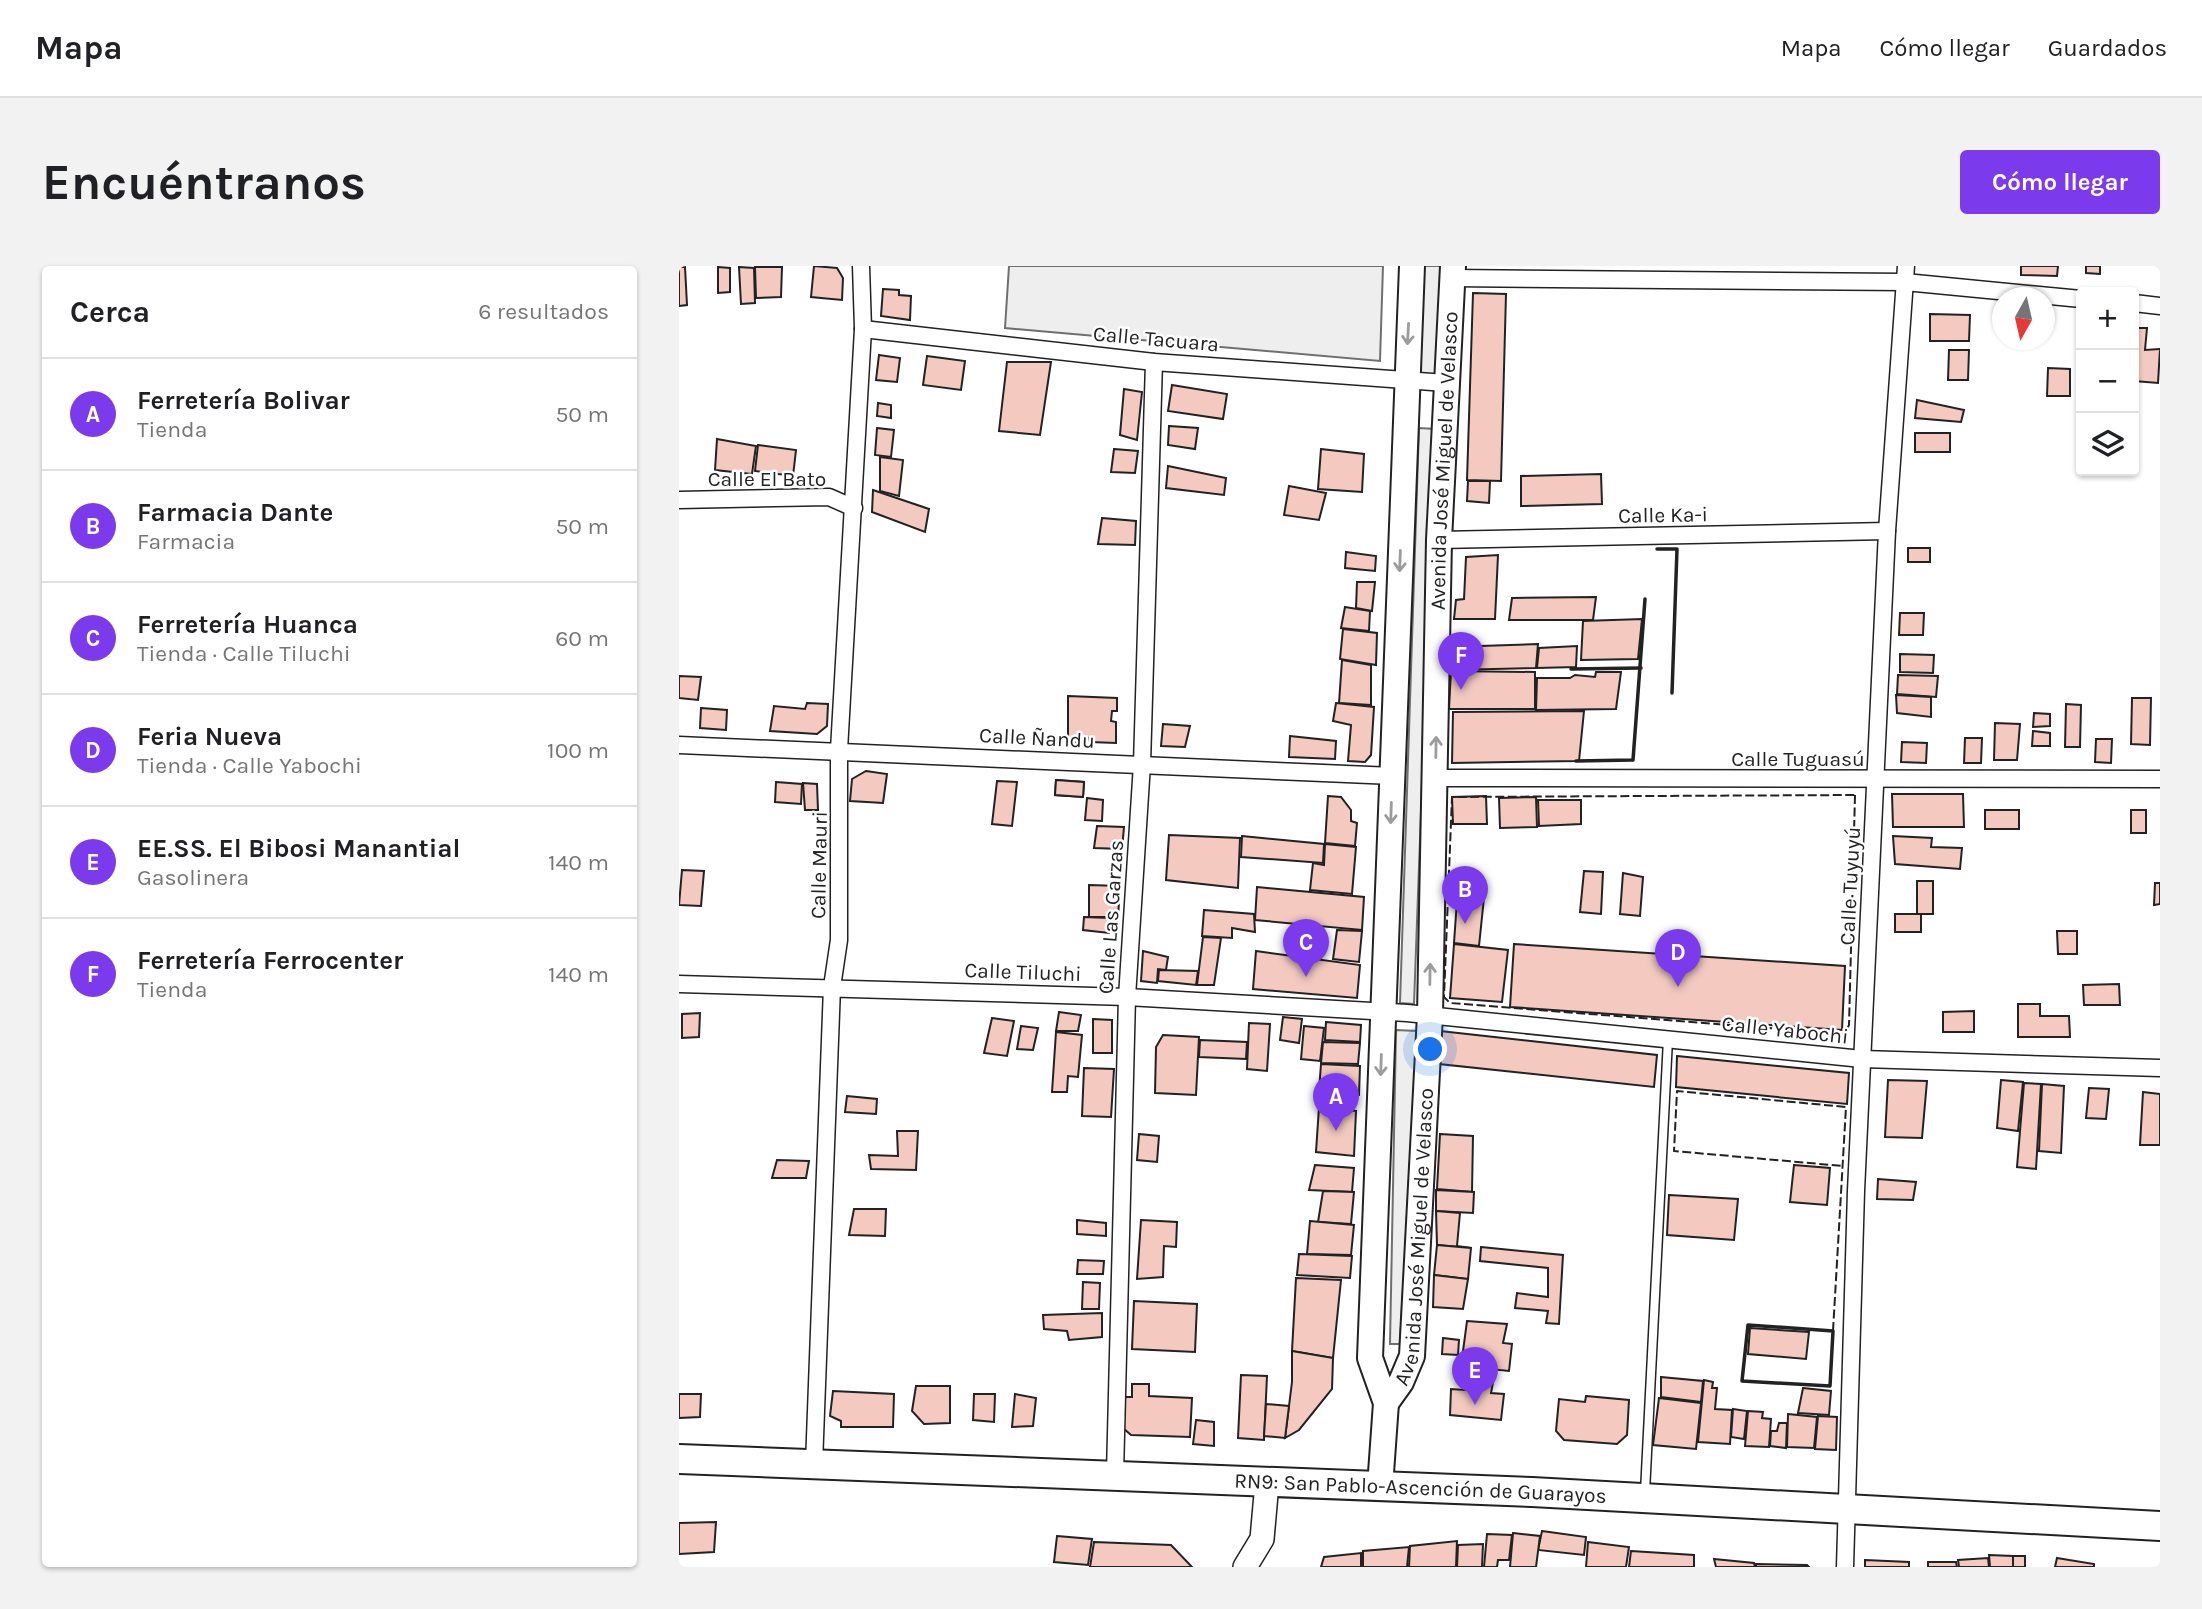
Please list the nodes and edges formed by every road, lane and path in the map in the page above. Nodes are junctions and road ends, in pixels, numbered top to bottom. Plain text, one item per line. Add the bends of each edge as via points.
1 (862, 266) edge
2 (1412, 266) edge
3 (1452, 272) edge
4 (1906, 274) edge
5 (2076, 298) edge
6 (2139, 304) edge
7 (2160, 306) edge
8 (863, 329) junction
9 (1154, 362) junction
10 (1406, 381) junction
11 (1446, 383) junction
12 (855, 463) junction
13 (829, 497) junction
14 (679, 500) edge
15 (854, 508) junction
16 (1887, 531) junction
17 (1439, 540) junction
18 (679, 745) edge
19 (839, 750) junction
20 (1142, 764) junction
21 (1392, 776) junction
22 (1436, 778) junction
23 (2160, 779) edge
24 (1876, 780) junction
25 (679, 984) edge
26 (832, 987) junction
27 (1126, 997) junction
28 (1407, 1013) junction
29 (1668, 1039) junction
30 (1862, 1059) junction
31 (2160, 1068) edge
32 (1386, 1403) junction
33 (679, 1458) edge
34 (814, 1464) junction
35 (1115, 1474) junction
36 (1266, 1483) junction
37 (1380, 1487) junction
38 (1645, 1498) junction
39 (1845, 1509) junction
40 (2160, 1526) edge
41 (1245, 1567) edge
42 (1845, 1567) edge

1 - 8 street, Calle Mauri
2 -> 10 main road, Avenida José Miguel de Velasco
3 - 4 street
3 - 11 main road, Avenida José Miguel de Velasco
4 - 5 street
4 - 16 street, Calle Tuyuyú
6 - 7 street
8 - 9 street, Calle Tacuara
8 - 12 street, Calle Mauri
9 - 10 street, Calle Tacuara
9 - 20 street, Calle Las Garzas
10 - 11 street, Calle Tacuara
10 -> 21 main road, Avenida José Miguel de Velasco
11 - 17 main road, Avenida José Miguel de Velasco
12 - 13 street
12 - 15 street, Calle Mauri
13 - 14 street, Calle El Bato
13 - 15 street, Calle El Bato
15 - 19 street, Calle Mauri
16 - 17 street, Calle Ka-i
16 - 24 street, Calle Tuyuyú
22 -> 17 main road, Avenida José Miguel de Velasco
18 - 19 street, Calle Ñandu
19 - 20 street, Calle Ñandu
19 - 26 street, Calle Mauri via 839,940
20 - 21 street, Calle Ñandu
20 - 27 street, Calle Las Garzas
21 -> 28 main road, Avenida José Miguel de Velasco
22 - 24 street, Calle Tuguasú
28 -> 22 main road, Avenida José Miguel de Velasco
23 - 24 street, Calle Tuguasú
24 - 30 street, Calle Tuyuyú
25 - 26 street, Calle Tiluchi
26 - 27 street, Calle Tiluchi
26 - 34 street, Calle Mauri
27 - 28 street, Calle Tiluchi
27 - 35 street, Calle Las Garzas
28 - 29 street, Calle Yabochi
28 -> 32 main road, Avenida José Miguel de Velasco via 1370,1358
28 - 32 main road, Avenida José Miguel de Velasco via 1412,1356
29 - 30 street, Calle Yabochi
29 - 38 lane
30 - 31 street, Calle Yabochi
30 - 39 street, Calle Tuyuyú
32 - 37 main road, Avenida José Miguel de Velasco
33 - 34 highway, RN9: San Pablo-Ascención de Guarayos
34 - 35 highway, RN9: San Pablo-Ascención de Guarayos
35 - 36 highway, RN9: San Pablo-Ascención de Guarayos
36 - 37 highway, RN9: San Pablo-Ascención de Guarayos
36 - 41 main road via 1262,1539
37 - 38 highway, RN9: San Pablo-Ascención de Guarayos
38 - 39 highway, RN9: San Pablo-Ascención de Guarayos
39 - 40 highway, RN9: San Pablo-Ascención de Guarayos
39 - 42 street, Calle Tuyuyú

